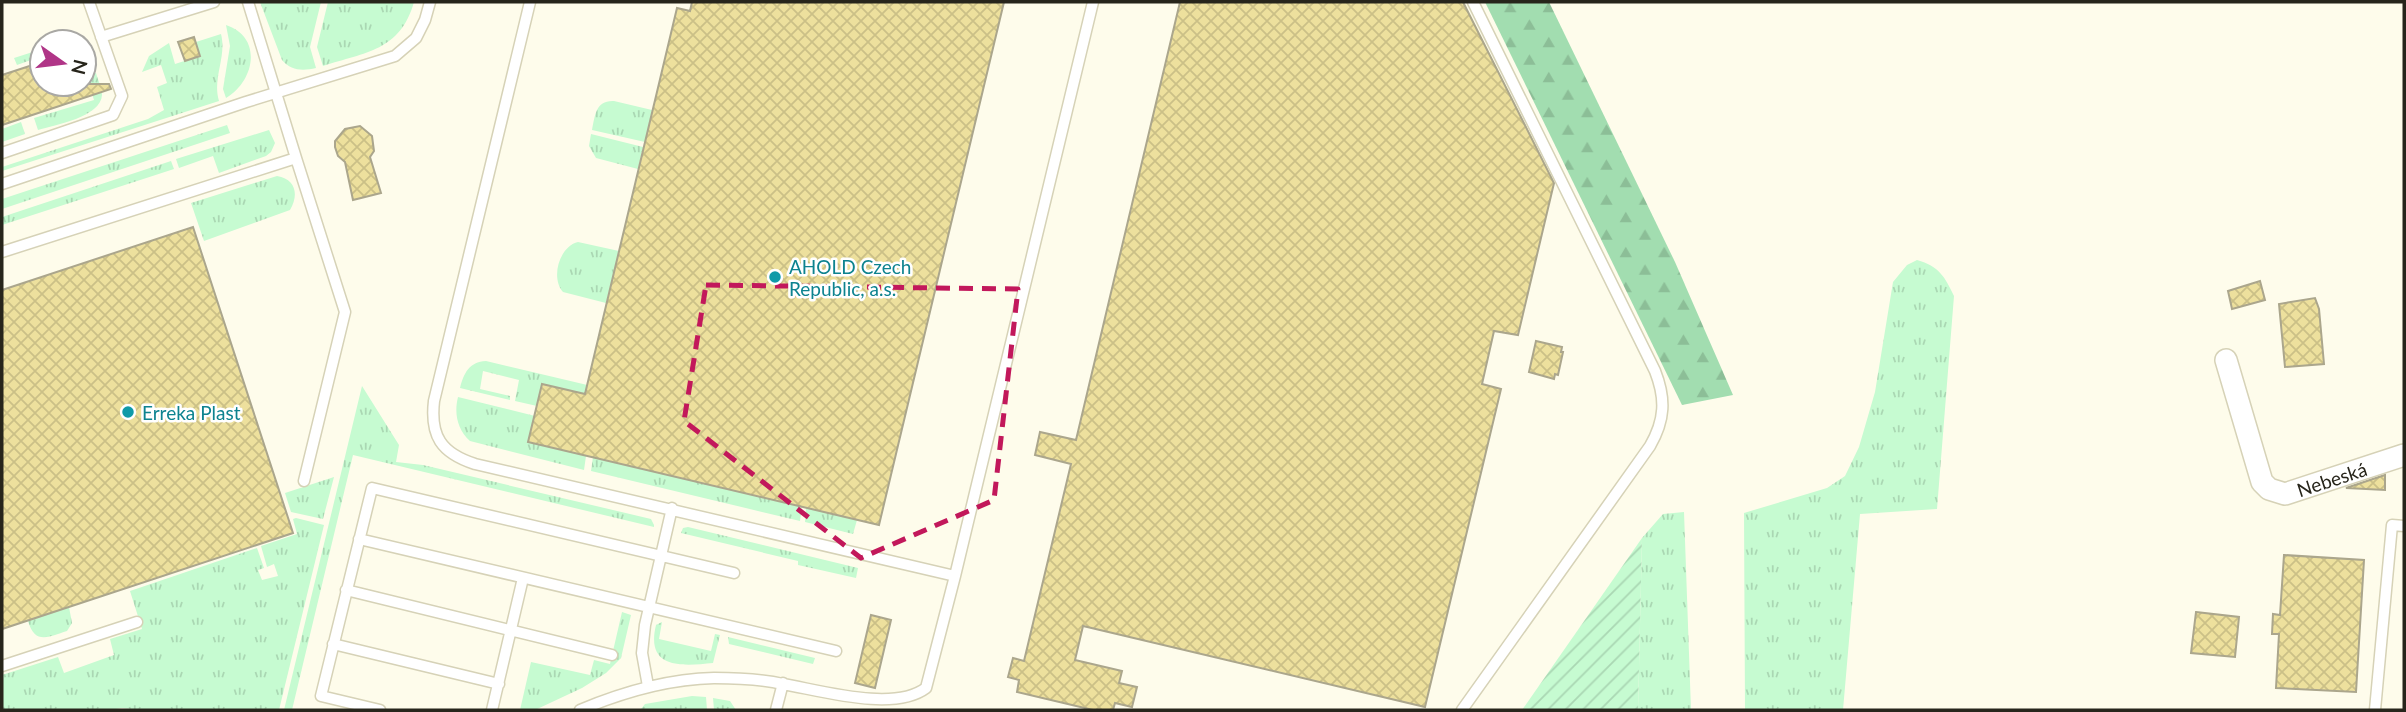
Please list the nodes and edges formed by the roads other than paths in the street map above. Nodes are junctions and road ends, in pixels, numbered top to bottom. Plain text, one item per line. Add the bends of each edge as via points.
1 (89, 2) edge
2 (214, 2) edge
3 (248, 2) edge
4 (430, 2) edge
5 (530, 2) edge
6 (1093, 2) edge
7 (1472, 2) edge
8 (101, 37) junction
9 (276, 94) junction
10 (2, 153) edge
11 (296, 158) junction
12 (2, 184) edge
13 (2, 252) edge
14 (2226, 359) dead end
15 (2404, 455) edge
16 (304, 481) dead end
17 (672, 508) junction
18 (2404, 526) edge
19 (359, 539) junction
20 (661, 556) junction
21 (734, 573) dead end
22 (955, 576) junction
23 (523, 578) junction
24 (346, 590) junction
25 (648, 607) junction
26 (137, 622) dead end
27 (511, 629) junction
28 (334, 644) junction
29 (836, 651) dead end
30 (611, 655) dead end
31 (2, 667) edge
32 (499, 684) junction
33 (783, 684) junction
34 (648, 686) junction
35 (913, 698) junction
36 (380, 710) edge
37 (492, 710) edge
38 (580, 710) edge
39 (776, 710) edge
40 (920, 710) edge
41 (1462, 710) edge
42 (2375, 710) edge

1 - 8 lane
2 - 8 lane
3 - 9 lane
4 - 9 lane via 416,38 395,56
5 - 17 lane via 434,401 434,429 449,452 460,459
6 - 22 lane
7 - 41 lane via 1655,371 1664,409 1650,446
8 - 10 lane via 122,96 113,115
9 - 11 lane
9 - 12 lane
11 - 13 lane
11 - 16 lane via 345,312
14 - 15 street, Nebeská via 2262,482 2269,489 2285,494
17 - 20 lane
17 - 22 lane
18 - 42 lane via 2392,525
19 - 20 lane via 372,488
19 - 23 lane
19 - 24 lane
20 - 21 lane
20 - 25 lane
22 - 35 lane via 930,677 926,688
23 - 25 lane
23 - 27 lane
24 - 27 lane
24 - 28 lane
25 - 29 lane
25 - 34 lane via 642,653
26 - 31 lane
27 - 30 lane
27 - 32 lane
28 - 32 lane
28 - 36 lane via 321,696
32 - 37 lane
33 - 34 lane via 714,678
33 - 35 lane via 880,703
33 - 39 lane
34 - 38 lane
35 - 40 lane

